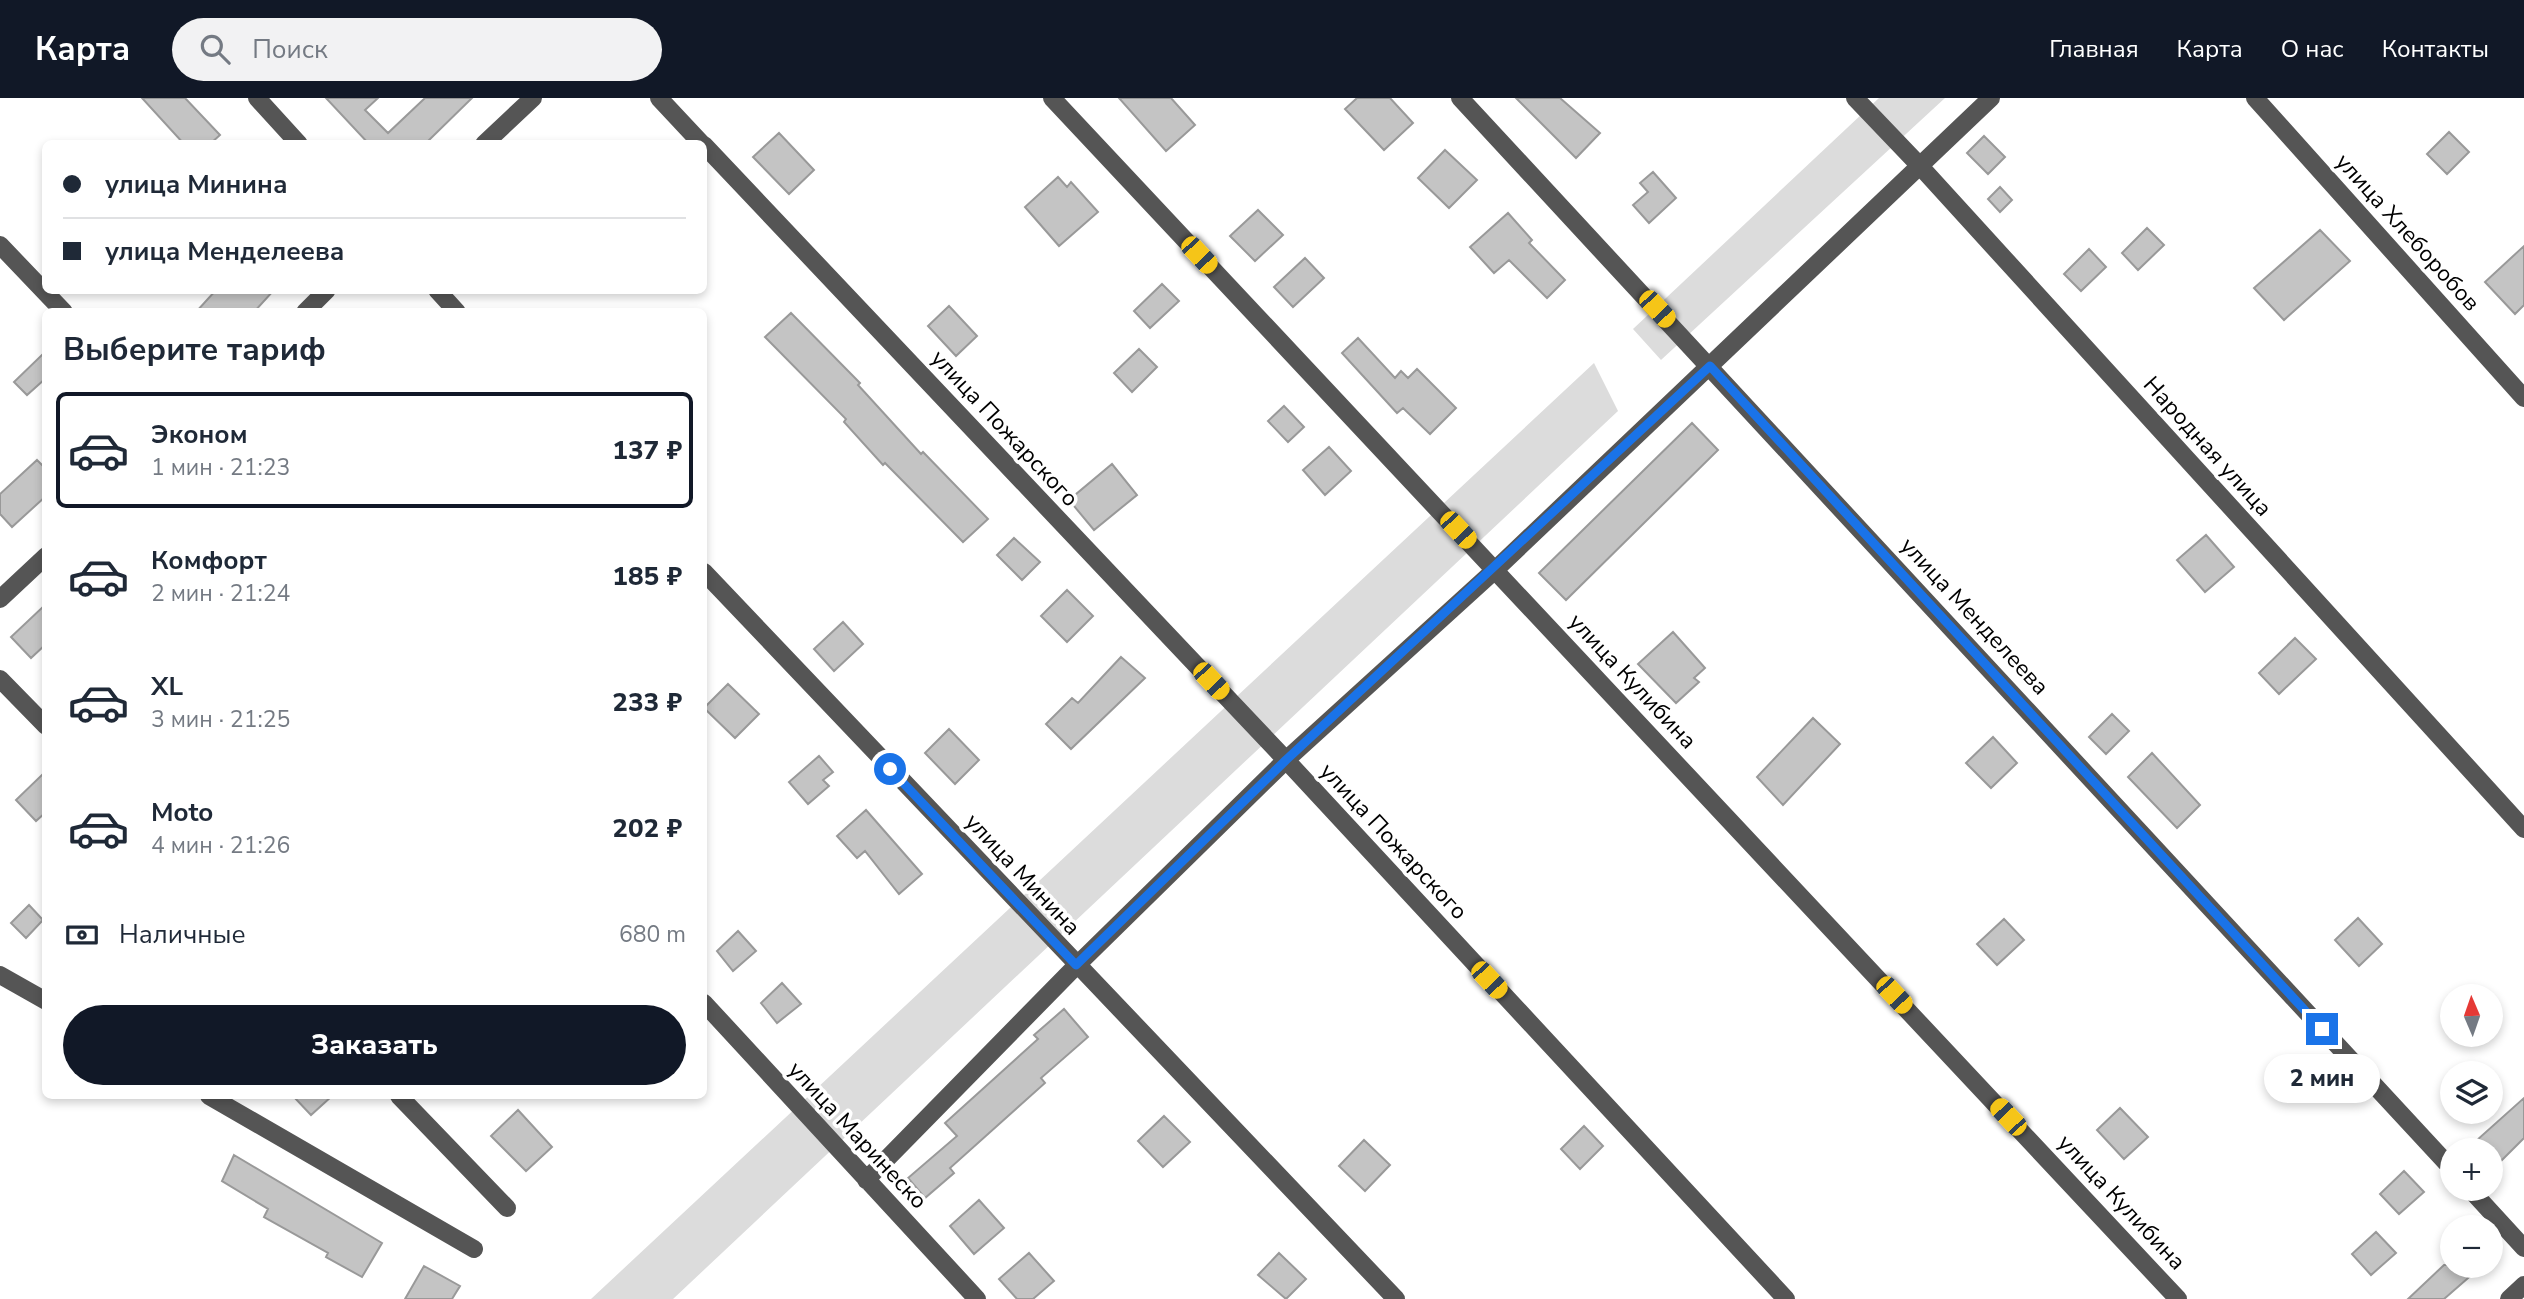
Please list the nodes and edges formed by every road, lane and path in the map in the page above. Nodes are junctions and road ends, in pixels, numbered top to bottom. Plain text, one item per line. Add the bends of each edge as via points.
1 (257, 98) edge
2 (533, 98) edge
3 (659, 98) edge
4 (1052, 98) edge
5 (1460, 98) edge
6 (1855, 98) edge
7 (1991, 98) edge
8 (2255, 98) edge
9 (295, 140) edge
10 (488, 140) edge
11 (699, 140) edge
12 (707, 148) edge
13 (1919, 165) junction
14 (0, 245) edge
15 (42, 289) edge
16 (47, 294) edge
17 (323, 294) edge
18 (441, 294) edge
19 (60, 308) edge
20 (309, 308) edge
21 (453, 308) edge
22 (1710, 366) junction
23 (2524, 398) edge
24 (42, 560) edge
25 (1495, 570) junction
26 (707, 575) edge
27 (0, 598) edge
28 (0, 679) edge
29 (42, 722) edge
30 (1286, 760) junction
31 (2524, 829) edge
32 (1076, 965) junction
33 (0, 975) edge
34 (42, 999) edge
35 (707, 1006) edge
36 (214, 1099) edge
37 (403, 1099) edge
38 (2440, 1156) edge
39 (866, 1180) junction
40 (2481, 1201) edge
41 (507, 1208) dead end
42 (2524, 1248) edge
43 (474, 1249) dead end
44 (2524, 1285) edge
45 (977, 1299) edge
46 (1396, 1299) edge
47 (1786, 1299) edge
48 (2178, 1299) edge
49 (2509, 1299) edge

1 - 9 street
2 - 10 street
3 - 11 street, улица Пожарского
4 - 25 street, улица Кулибина
5 - 22 street, улица Менделеева
6 - 13 street, Народная улица
7 - 13 street
8 - 23 street, улица Хлеборобов
12 - 30 street, улица Пожарского
13 - 22 street
13 - 31 street, Народная улица
14 - 15 street
16 - 19 street
17 - 20 street
18 - 21 street
22 - 25 street
22 - 38 street, улица Менделеева
24 - 27 street
25 - 30 street
25 - 48 street, улица Кулибина
26 - 32 street, улица Минина
28 - 29 street
30 - 32 street
30 - 47 street, улица Пожарского
32 - 39 street
32 - 46 street, улица Минина
33 - 34 street
35 - 39 street, улица Маринеско
36 - 43 street
37 - 41 street
39 - 45 street, улица Маринеско
40 - 42 street
44 - 49 street

